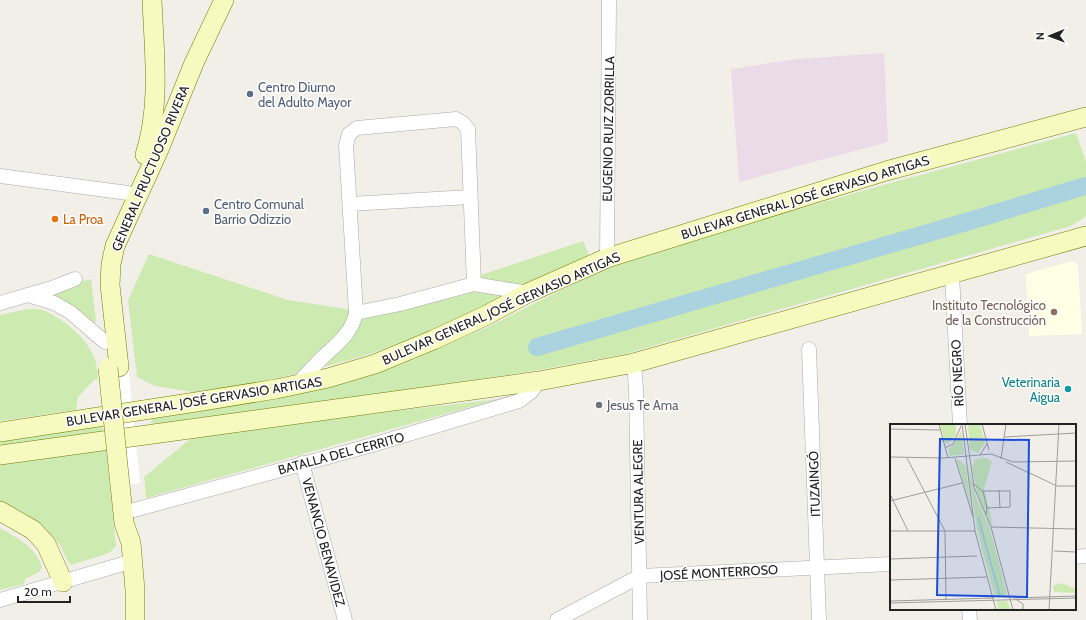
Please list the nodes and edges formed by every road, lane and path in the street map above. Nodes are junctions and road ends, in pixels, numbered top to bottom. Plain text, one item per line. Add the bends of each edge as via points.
1 (152, 0) edge
2 (224, 0) edge
3 (609, 0) edge
4 (1086, 117) edge
5 (0, 176) edge
6 (132, 195) junction
7 (470, 197) junction
8 (350, 204) junction
9 (1086, 236) edge
10 (607, 258) junction
11 (952, 274) junction
12 (75, 279) dead end
13 (474, 284) junction
14 (528, 293) junction
15 (28, 295) junction
16 (0, 303) edge
17 (356, 313) junction
18 (105, 342) junction
19 (809, 349) dead end
20 (634, 363) junction
21 (114, 368) junction
22 (539, 381) junction
23 (297, 384) junction
24 (960, 424) edge
25 (0, 432) edge
26 (0, 455) edge
27 (302, 463) junction
28 (126, 484) junction
29 (134, 510) junction
30 (0, 511) edge
31 (132, 552) junction
32 (1086, 556) edge
33 (1076, 557) edge
34 (890, 564) edge
35 (817, 567) junction
36 (640, 576) junction
37 (63, 582) junction
38 (0, 600) edge
39 (969, 610) edge
40 (135, 620) edge
41 (345, 620) edge
42 (557, 620) edge
43 (640, 620) edge
44 (819, 620) edge
45 (970, 620) edge

1 - 6 main road, GENERAL FRUCTUOSO RIVERA via 155,112 150,139
2 - 6 main road, GENERAL FRUCTUOSO RIVERA via 194,62 160,147
3 - 10 street, EUGENIO RUIZ ZORRILLA
4 - 10 main road, BULEVAR GENERAL JOSÉ GERVASIO ARTIGAS via 886,171
5 - 6 street
6 - 18 main road, GENERAL FRUCTUOSO RIVERA via 99,256 99,292
6 - 21 main road, GENERAL FRUCTUOSO RIVERA via 111,264
7 - 8 street
7 - 8 street via 468,129 456,119 357,128 349,134 346,145
7 - 13 street
8 - 17 street
9 - 11 main road, BULEVAR GENERAL JOSÉ GERVASIO ARTIGAS
10 - 14 main road, BULEVAR GENERAL JOSÉ GERVASIO ARTIGAS
11 - 20 main road, BULEVAR GENERAL JOSÉ GERVASIO ARTIGAS
11 - 24 street, RÍO NEGRO
12 - 15 street
13 - 14 street
13 - 17 street
14 - 23 main road, BULEVAR GENERAL JOSÉ GERVASIO ARTIGAS via 485,316 375,364
15 - 16 street
15 - 18 street via 54,303 70,312
17 - 23 street via 353,324 341,341
18 - 21 main road, GENERAL FRUCTUOSO RIVERA
19 - 35 street, ITUZAINGÓ
20 - 22 main road, BULEVAR GENERAL JOSÉ GERVASIO ARTIGAS
20 - 36 street, VENTURA ALEGRE
21 - 28 main road
22 - 26 main road, BULEVAR GENERAL JOSÉ GERVASIO ARTIGAS
22 - 27 street, BATALLA DEL CERRITO via 532,392 519,401
23 - 25 main road, BULEVAR GENERAL JOSÉ GERVASIO ARTIGAS via 155,409
27 - 29 street, BATALLA DEL CERRITO
27 - 41 street, VENANCIO BENAVIDEZ
28 - 29 main road
28 - 31 main road via 124,523
29 - 31 main road
30 - 37 main road via 33,530 46,544
31 - 37 street
31 - 40 main road
32 - 33 street
34 - 35 street, JOSÉ MONTERROSO
35 - 36 street, JOSÉ MONTERROSO
35 - 44 street, ITUZAINGÓ
36 - 42 street, JOSÉ MONTERROSO
36 - 43 street, VENTURA ALEGRE
37 - 38 street
39 - 45 street

